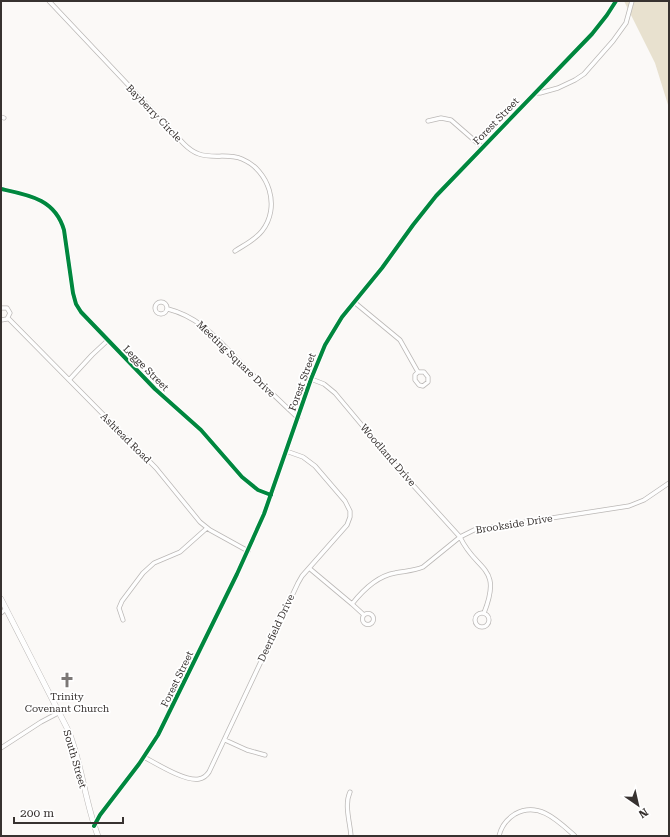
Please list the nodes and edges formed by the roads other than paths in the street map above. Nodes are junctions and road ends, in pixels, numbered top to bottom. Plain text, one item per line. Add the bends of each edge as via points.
1 (49, 1) edge
2 (616, 1) edge
3 (632, 1) edge
4 (535, 92) junction
5 (428, 121) dead end
6 (482, 147) junction
7 (1, 190) edge
8 (235, 251) dead end
9 (354, 302) junction
10 (1, 308) edge
11 (168, 309) dead end
12 (8, 318) junction
13 (1, 320) edge
14 (107, 341) junction
15 (418, 372) junction
16 (311, 379) junction
17 (69, 380) junction
18 (298, 418) junction
19 (286, 451) junction
20 (669, 483) edge
21 (271, 495) junction
22 (207, 528) junction
23 (460, 538) junction
24 (248, 551) junction
25 (309, 568) junction
26 (1, 599) edge
27 (352, 604) junction
28 (6, 609) junction
29 (1, 613) edge
30 (484, 613) junction
31 (364, 615) dead end
32 (123, 620) dead end
33 (60, 712) junction
34 (224, 740) junction
35 (1, 748) edge
36 (265, 755) dead end
37 (144, 758) junction
38 (350, 792) dead end
39 (94, 826) junction
40 (98, 836) edge
41 (351, 836) edge
42 (499, 836) edge
43 (575, 836) edge

1 - 8 street, Bayberry Circle via 184,144 200,155 232,156 242,159 263,176 271,198 268,221 257,237
2 - 4 street, Forest Street via 597,28
3 - 4 street via 626,23 584,74 558,88
4 - 6 street, Forest Street
5 - 6 street via 441,118 451,120
6 - 9 street, Forest Street via 432,200
7 - 14 street, Legge Street via 39,199 58,214 65,233 76,304
9 - 15 street via 400,340
9 - 16 street, Forest Street via 325,345
10 - 12 street, Ashtead Road via 9,310
11 - 18 street, Meeting Square Drive via 186,315 205,327
12 - 13 street
12 - 17 street, Ashtead Road
14 - 17 street
14 - 21 street, Legge Street via 204,434 244,479 258,490
15 - 15 street via 415,380 418,385 423,386 428,382 428,377 424,372
16 - 18 street, Forest Street
16 - 23 street, Woodland Drive via 324,384 335,393
17 - 22 street, Ashtead Road via 156,468
18 - 19 street, Forest Street
19 - 21 street, Forest Street
19 - 25 street, Deerfield Drive via 303,457 315,466 345,501 350,511 347,525
20 - 23 street, Brookside Drive via 644,500 629,506 482,528
21 - 24 street, Forest Street
22 - 24 street, Ashtead Road
22 - 32 street via 180,552 154,562 143,573 122,601 120,608
23 - 27 street, Brookside Drive via 423,567 392,573 381,578 362,592
23 - 30 street, Woodland Drive via 463,545 486,570 490,579 492,586
24 - 37 street, Forest Street via 165,721
25 - 27 street
25 - 34 street, Deerfield Drive via 296,586
26 - 28 street, South Street
27 - 31 street
28 - 29 street
28 - 33 street, South Street
30 - 30 street via 479,613 474,618 481,628 488,625 488,616
33 - 35 street
33 - 39 street, South Street via 74,747
34 - 36 street
34 - 37 street, Deerfield Drive via 211,769 200,779 175,773
37 - 39 street, Forest Street
38 - 41 street via 347,804
39 - 40 street, South Street
42 - 43 street via 503,826 512,816 529,809 550,815

